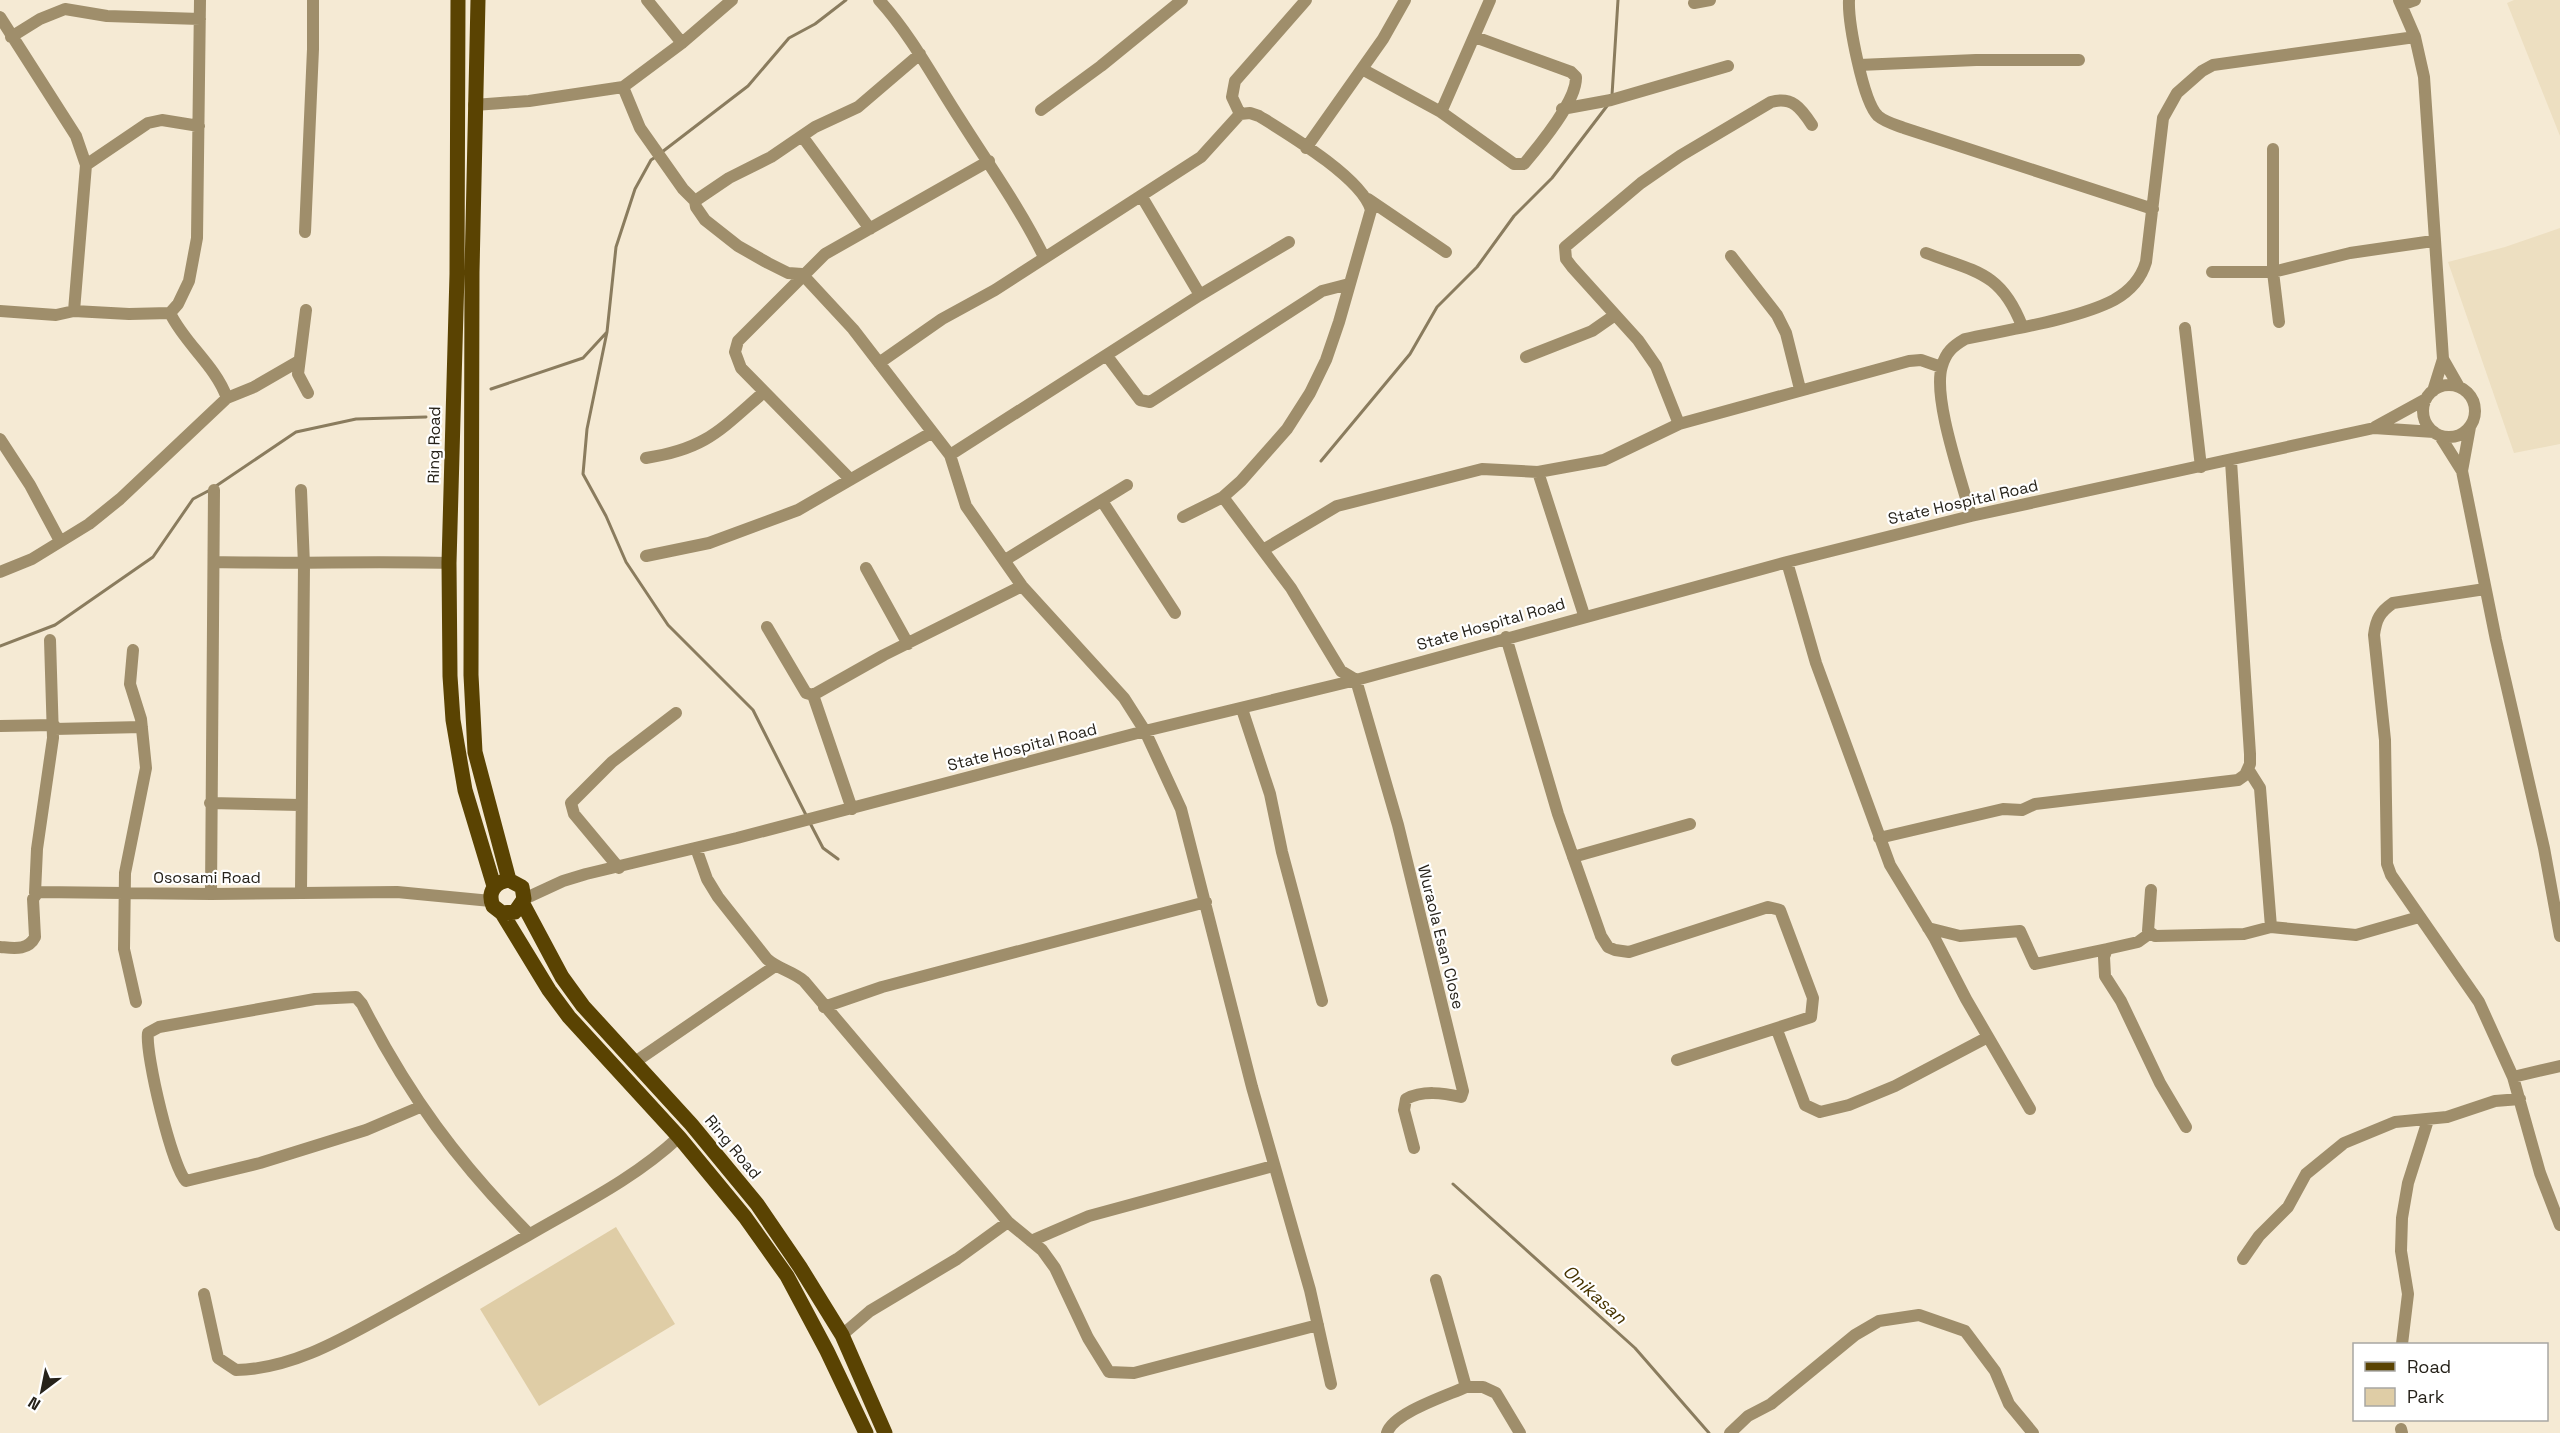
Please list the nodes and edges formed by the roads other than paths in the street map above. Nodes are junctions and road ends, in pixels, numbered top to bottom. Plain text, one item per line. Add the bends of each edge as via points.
1 (200, 0) edge
2 (313, 0) edge
3 (458, 0) edge
4 (478, 0) edge
5 (647, 0) edge
6 (732, 0) edge
7 (879, 0) edge
8 (1182, 0) edge
9 (1306, 0) edge
10 (1405, 0) edge
11 (1490, 0) edge
12 (1710, 0) edge
13 (1849, 0) edge
14 (2415, 0) edge
15 (2400, 2) edge
16 (1694, 3) dead end
17 (0, 17) edge
18 (200, 19) junction
19 (11, 37) junction
20 (1475, 37) junction
21 (2415, 37) junction
22 (682, 43) junction
23 (920, 54) junction
24 (2079, 60) dead end
25 (1859, 65) junction
26 (1728, 66) dead end
27 (1362, 69) junction
28 (623, 87) junction
29 (474, 105) junction
30 (1562, 109) junction
31 (1041, 110) dead end
32 (1441, 112) junction
33 (1240, 114) junction
34 (1812, 125) dead end
35 (198, 126) junction
36 (802, 136) junction
37 (1306, 148) junction
38 (2273, 149) dead end
39 (989, 160) junction
40 (86, 165) junction
41 (1142, 197) junction
42 (1368, 199) junction
43 (695, 201) junction
44 (2153, 209) junction
45 (870, 229) junction
46 (305, 232) dead end
47 (2433, 241) junction
48 (1290, 242) dead end
49 (1446, 252) dead end
50 (1926, 253) dead end
51 (1731, 256) dead end
52 (1044, 257) junction
53 (2212, 272) dead end
54 (2274, 272) junction
55 (802, 274) junction
56 (1349, 284) junction
57 (1200, 295) junction
58 (306, 310) dead end
59 (0, 311) edge
60 (74, 311) junction
61 (170, 312) junction
62 (1615, 315) junction
63 (2279, 322) dead end
64 (2022, 326) junction
65 (2185, 328) dead end
66 (1107, 356) junction
67 (1526, 357) dead end
68 (2443, 359) junction
69 (299, 361) junction
70 (879, 363) junction
71 (1941, 367) junction
72 (2459, 387) junction
73 (1800, 389) junction
74 (764, 392) junction
75 (308, 393) dead end
76 (2429, 395) junction
77 (227, 398) junction
78 (1679, 424) junction
79 (2470, 427) junction
80 (2374, 428) junction
81 (931, 433) junction
82 (2437, 434) junction
83 (0, 439) edge
84 (950, 455) junction
85 (646, 458) dead end
86 (2231, 461) junction
87 (2201, 467) junction
88 (2462, 471) junction
89 (1538, 472) junction
90 (850, 479) junction
91 (1127, 485) dead end
92 (214, 490) dead end
93 (301, 490) dead end
94 (1223, 497) junction
95 (1102, 501) junction
96 (1971, 516) junction
97 (1183, 517) dead end
98 (60, 541) junction
99 (1263, 550) junction
100 (646, 556) dead end
101 (1005, 560) junction
102 (1787, 561) junction
103 (214, 562) junction
104 (449, 563) junction
105 (304, 565) junction
106 (866, 568) dead end
107 (0, 572) edge
108 (1022, 586) junction
109 (2485, 589) junction
110 (1175, 613) dead end
111 (1584, 615) junction
112 (767, 627) dead end
113 (1506, 637) junction
114 (50, 640) dead end
115 (908, 644) junction
116 (133, 650) dead end
117 (1356, 680) junction
118 (813, 695) junction
119 (1242, 709) junction
120 (676, 713) dead end
121 (0, 726) edge
122 (54, 727) junction
123 (142, 727) junction
124 (1145, 731) junction
125 (2248, 769) junction
126 (210, 803) junction
127 (300, 805) junction
128 (852, 809) junction
129 (1690, 824) dead end
130 (1879, 838) junction
131 (696, 848) junction
132 (1573, 857) junction
133 (619, 868) junction
134 (2151, 890) dead end
135 (301, 892) junction
136 (35, 893) junction
137 (124, 893) junction
138 (492, 893) junction
139 (520, 893) junction
140 (211, 894) junction
141 (1206, 902) junction
142 (502, 913) junction
143 (2419, 917) junction
144 (2271, 927) junction
145 (1928, 928) junction
146 (2149, 934) junction
147 (2560, 936) edge
148 (0, 947) edge
149 (2107, 949) junction
150 (775, 966) junction
151 (1322, 1001) dead end
152 (136, 1002) dead end
153 (824, 1007) junction
154 (1777, 1030) junction
155 (1988, 1037) junction
156 (1677, 1060) dead end
157 (635, 1062) junction
158 (2560, 1066) edge
159 (2513, 1077) junction
160 (2520, 1099) junction
161 (420, 1107) junction
162 (2030, 1109) dead end
163 (2428, 1120) junction
164 (2186, 1127) dead end
165 (679, 1137) junction
166 (1414, 1148) dead end
167 (1273, 1166) junction
168 (1008, 1222) junction
169 (2560, 1225) edge
170 (529, 1234) junction
171 (1031, 1241) junction
172 (2243, 1259) dead end
173 (1436, 1280) dead end
174 (204, 1294) dead end
175 (1318, 1325) junction
176 (842, 1335) junction
177 (2402, 1343) edge
178 (1331, 1384) dead end
179 (1466, 1387) junction
180 (866, 1433) edge
181 (885, 1433) edge
182 (1387, 1433) edge
183 (1520, 1433) edge
184 (1730, 1433) edge
185 (2033, 1433) edge

1 - 18 street
2 - 46 street
3 - 104 main road, Ring Road via 457,274
4 - 29 main road, Ring Road
5 - 22 street
6 - 22 street
7 - 23 street
8 - 31 street
9 - 33 street via 1235,81 1232,96
10 - 27 street via 1395,22
11 - 20 street
12 - 16 street
13 - 25 street via 1848,18
14 - 15 street
15 - 21 street
17 - 19 street
18 - 19 street via 107,16 65,9
18 - 35 street
19 - 40 street via 76,136
20 - 30 street via 1571,72 1576,83
20 - 32 street
21 - 44 street via 2213,65 2202,71 2177,93 2163,118
21 - 47 street via 2424,77
22 - 28 street
23 - 36 street via 858,107
23 - 39 street
24 - 25 street
25 - 44 street via 1870,103 1884,120
26 - 30 street via 1611,100
27 - 32 street
27 - 37 street
28 - 29 street
28 - 43 street via 640,128
29 - 139 main road, Ring Road via 472,707 480,774
30 - 32 street via 1544,140 1519,165
33 - 37 street via 1259,116
33 - 41 street via 1208,151
34 - 62 street via 1797,105 1784,100 1771,102 1680,156 1571,240 1565,246 1566,258
35 - 40 street via 162,120 148,123
35 - 61 street via 195,249 189,281
36 - 43 street
36 - 45 street
37 - 42 street via 1356,185
38 - 54 street
39 - 45 street
39 - 52 street
40 - 60 street
41 - 52 street
41 - 57 street
42 - 49 street
42 - 56 street via 1368,226
43 - 55 street via 705,220 738,246 788,273
44 - 64 street via 2142,275 2126,292 2086,311
45 - 55 street via 825,254
47 - 54 street via 2350,254
47 - 68 street
48 - 57 street
50 - 64 street via 1988,276 2013,303
51 - 73 street via 1777,315 1786,333
52 - 70 street
53 - 54 street
54 - 63 street
55 - 70 street
55 - 74 street via 738,341 736,358
56 - 66 street via 1322,291 1150,402 1140,399
56 - 94 street via 1326,360 1310,393 1287,429
57 - 66 street
58 - 69 street
59 - 60 street via 56,315
60 - 61 street
61 - 77 street
62 - 67 street via 1592,331
62 - 78 street via 1656,366
64 - 71 street via 1965,339 1952,347
65 - 87 street
66 - 84 street
68 - 72 street
68 - 76 street
69 - 75 street via 298,374
69 - 77 street
70 - 81 street
71 - 73 street via 1920,360 1909,361
71 - 96 street via 1944,412
72 - 76 street via 2446,386
72 - 79 street via 2473,401 2475,415
73 - 78 street
74 - 85 street via 704,442
74 - 90 street
76 - 80 street
76 - 82 street via 2424,421
77 - 98 street via 120,500
78 - 89 street via 1604,460
79 - 82 street via 2453,437
79 - 88 street
80 - 82 street, State Hospital Road
80 - 86 street, State Hospital Road
81 - 84 street
81 - 90 street
82 - 88 street
83 - 98 street
84 - 101 street via 966,506
86 - 87 street, State Hospital Road
86 - 125 street
87 - 96 street, State Hospital Road
88 - 109 street
89 - 99 street via 1482,469 1337,506
89 - 111 street
90 - 100 street via 815,502 730,536
91 - 95 street
92 - 103 street
93 - 105 street
94 - 97 street
94 - 99 street
95 - 101 street
95 - 110 street
96 - 102 street, State Hospital Road
98 - 107 street via 32,559
99 - 117 street via 1341,671
101 - 108 street
102 - 111 street, State Hospital Road
102 - 130 street via 1816,663
103 - 105 street
103 - 126 street
104 - 105 street
104 - 138 main road, Ring Road via 450,675 458,754
105 - 127 street
106 - 115 street
108 - 115 street
108 - 124 street via 1124,698
109 - 143 street via 2393,603 2381,611 2376,622 2385,740 2387,864
109 - 147 street
111 - 113 street, State Hospital Road
112 - 118 street via 806,693
113 - 117 street, State Hospital Road
113 - 132 street
114 - 122 street
115 - 118 street
116 - 123 street via 130,684
117 - 119 street, State Hospital Road
117 - 166 street, Wuraola Esan Close via 1398,825 1463,1091 1461,1097 1417,1093 1406,1099 1404,1110
118 - 128 street
119 - 124 street, State Hospital Road
119 - 151 street via 1270,794
120 - 133 street via 612,762 571,803 574,814
121 - 122 street
122 - 123 street
122 - 136 street via 37,849
123 - 137 street via 146,768 128,852
124 - 128 street, State Hospital Road
124 - 141 street via 1181,808
125 - 130 street via 2238,780 2035,804 2022,810 2003,809
125 - 144 street via 2260,788
126 - 127 street
126 - 140 street
127 - 135 street
128 - 131 street, State Hospital Road
129 - 132 street
130 - 145 street via 1890,866
131 - 133 street, State Hospital Road
131 - 150 street via 718,897
132 - 154 street via 1601,936 1615,950 1629,952 1768,907 1780,910 1813,998 1814,1012 1806,1021
133 - 139 street, State Hospital Road
134 - 146 street
135 - 138 street, Ososami Road via 397,892 464,898
135 - 140 street, Ososami Road
136 - 137 street, Ososami Road
136 - 148 street via 32,943 21,948
137 - 140 street, Ososami Road
137 - 152 street via 124,950
138 - 139 main road
138 - 142 main road
139 - 142 main road via 515,912
139 - 157 main road, Ring Road via 562,977
141 - 153 street via 882,987
141 - 167 street
142 - 165 main road via 569,1017
143 - 144 street via 2356,935
143 - 159 street via 2479,1002
144 - 146 street via 2244,934
145 - 149 street via 1960,936 2020,931 2035,964
145 - 155 street
146 - 149 street via 2138,942
149 - 164 street via 2105,976
150 - 153 street via 804,981
150 - 157 street
153 - 168 street
154 - 155 street via 1805,1105 1820,1112 1895,1086
154 - 156 street
155 - 162 street
157 - 176 main road, Ring Road via 757,1204
158 - 159 street
159 - 160 street
160 - 163 street via 2496,1101
160 - 169 street via 2540,1173
161 - 161 street via 366,1130 186,1181 158,1097 148,1033 159,1027 315,999 356,997
161 - 170 street via 471,1173
163 - 172 street via 2395,1122 2357,1136 2323,1158 2306,1174 2288,1207
163 - 177 street via 2408,1183 2402,1218 2401,1251 2408,1293
165 - 170 street via 583,1206
165 - 180 main road via 745,1217 787,1276
167 - 171 street via 1089,1216
167 - 175 street
168 - 171 street
168 - 176 street via 957,1259 870,1311
170 - 174 street via 474,1268 310,1354 247,1370 236,1370 218,1358
171 - 175 street via 1056,1268 1088,1338 1109,1372 1134,1373
173 - 179 street
175 - 178 street
176 - 181 main road, Ring Road
179 - 182 street via 1406,1414 1390,1424
179 - 183 street via 1483,1387 1496,1393
184 - 185 street via 1855,1335 1878,1321 1919,1315 1965,1331 1995,1371 2009,1404

